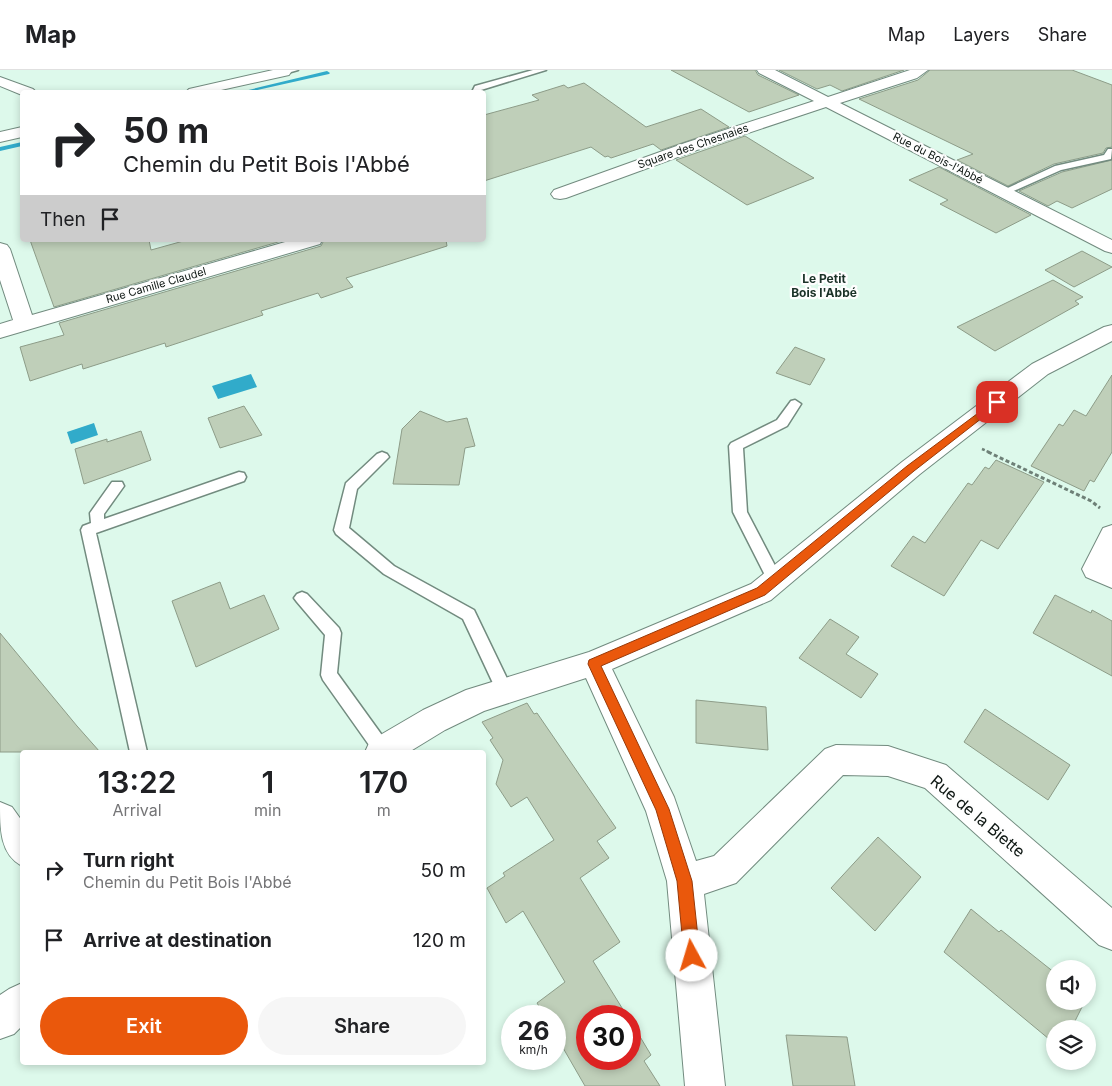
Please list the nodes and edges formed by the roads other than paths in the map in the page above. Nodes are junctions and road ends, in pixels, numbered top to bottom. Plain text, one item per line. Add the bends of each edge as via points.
1 (542, 70) edge
2 (764, 70) edge
3 (921, 70) edge
4 (289, 71) edge
5 (0, 81) edge
6 (23, 90) edge
7 (222, 90) edge
8 (477, 90) edge
9 (827, 102) junction
10 (20, 132) edge
11 (0, 137) edge
12 (1111, 151) edge
13 (1004, 192) junction
14 (560, 194) dead end
15 (306, 242) edge
16 (1112, 247) edge
17 (0, 249) edge
18 (24, 323) junction
19 (0, 331) edge
20 (1112, 332) edge
21 (795, 404) dead end
22 (382, 457) dead end
23 (239, 477) dead end
24 (117, 486) dead end
25 (98, 527) junction
26 (1112, 536) edge
27 (1112, 577) edge
28 (775, 581) junction
29 (302, 598) dead end
30 (594, 664) junction
31 (505, 691) junction
32 (138, 750) edge
33 (381, 750) edge
34 (385, 750) edge
35 (0, 819) edge
36 (20, 846) edge
37 (685, 881) junction
38 (1112, 932) edge
39 (20, 1004) edge
40 (0, 1020) edge
41 (704, 1086) edge

1 - 8 lane
2 - 9 street, Rue du Bois-l'Abbé
3 - 9 street, Square des Chesnaies
4 - 7 street
5 - 6 street
9 - 13 street, Rue du Bois-l'Abbé
9 - 14 street, Square des Chesnaies
10 - 11 street
12 - 13 lane via 1108,157 1058,168
13 - 16 street, Rue du Bois-l'Abbé
15 - 18 street, Rue Camille Claudel
17 - 18 street
18 - 19 street, Rue Camille Claudel
20 - 28 street via 1040,369 911,468
21 - 28 lane via 782,423 736,446 740,512
22 - 31 lane via 351,486 341,530 390,570 469,615
23 - 25 lane
24 - 25 lane via 98,513
25 - 32 lane via 88,530
26 - 27 street via 1096,569
28 - 30 street via 761,592
29 - 33 lane via 333,633 328,675
30 - 31 street
30 - 37 street via 662,809
31 - 34 street via 434,720
35 - 36 street
37 - 38 street, Rue de la Biette via 724,871 836,760 888,761 935,776
37 - 41 street
39 - 40 street

